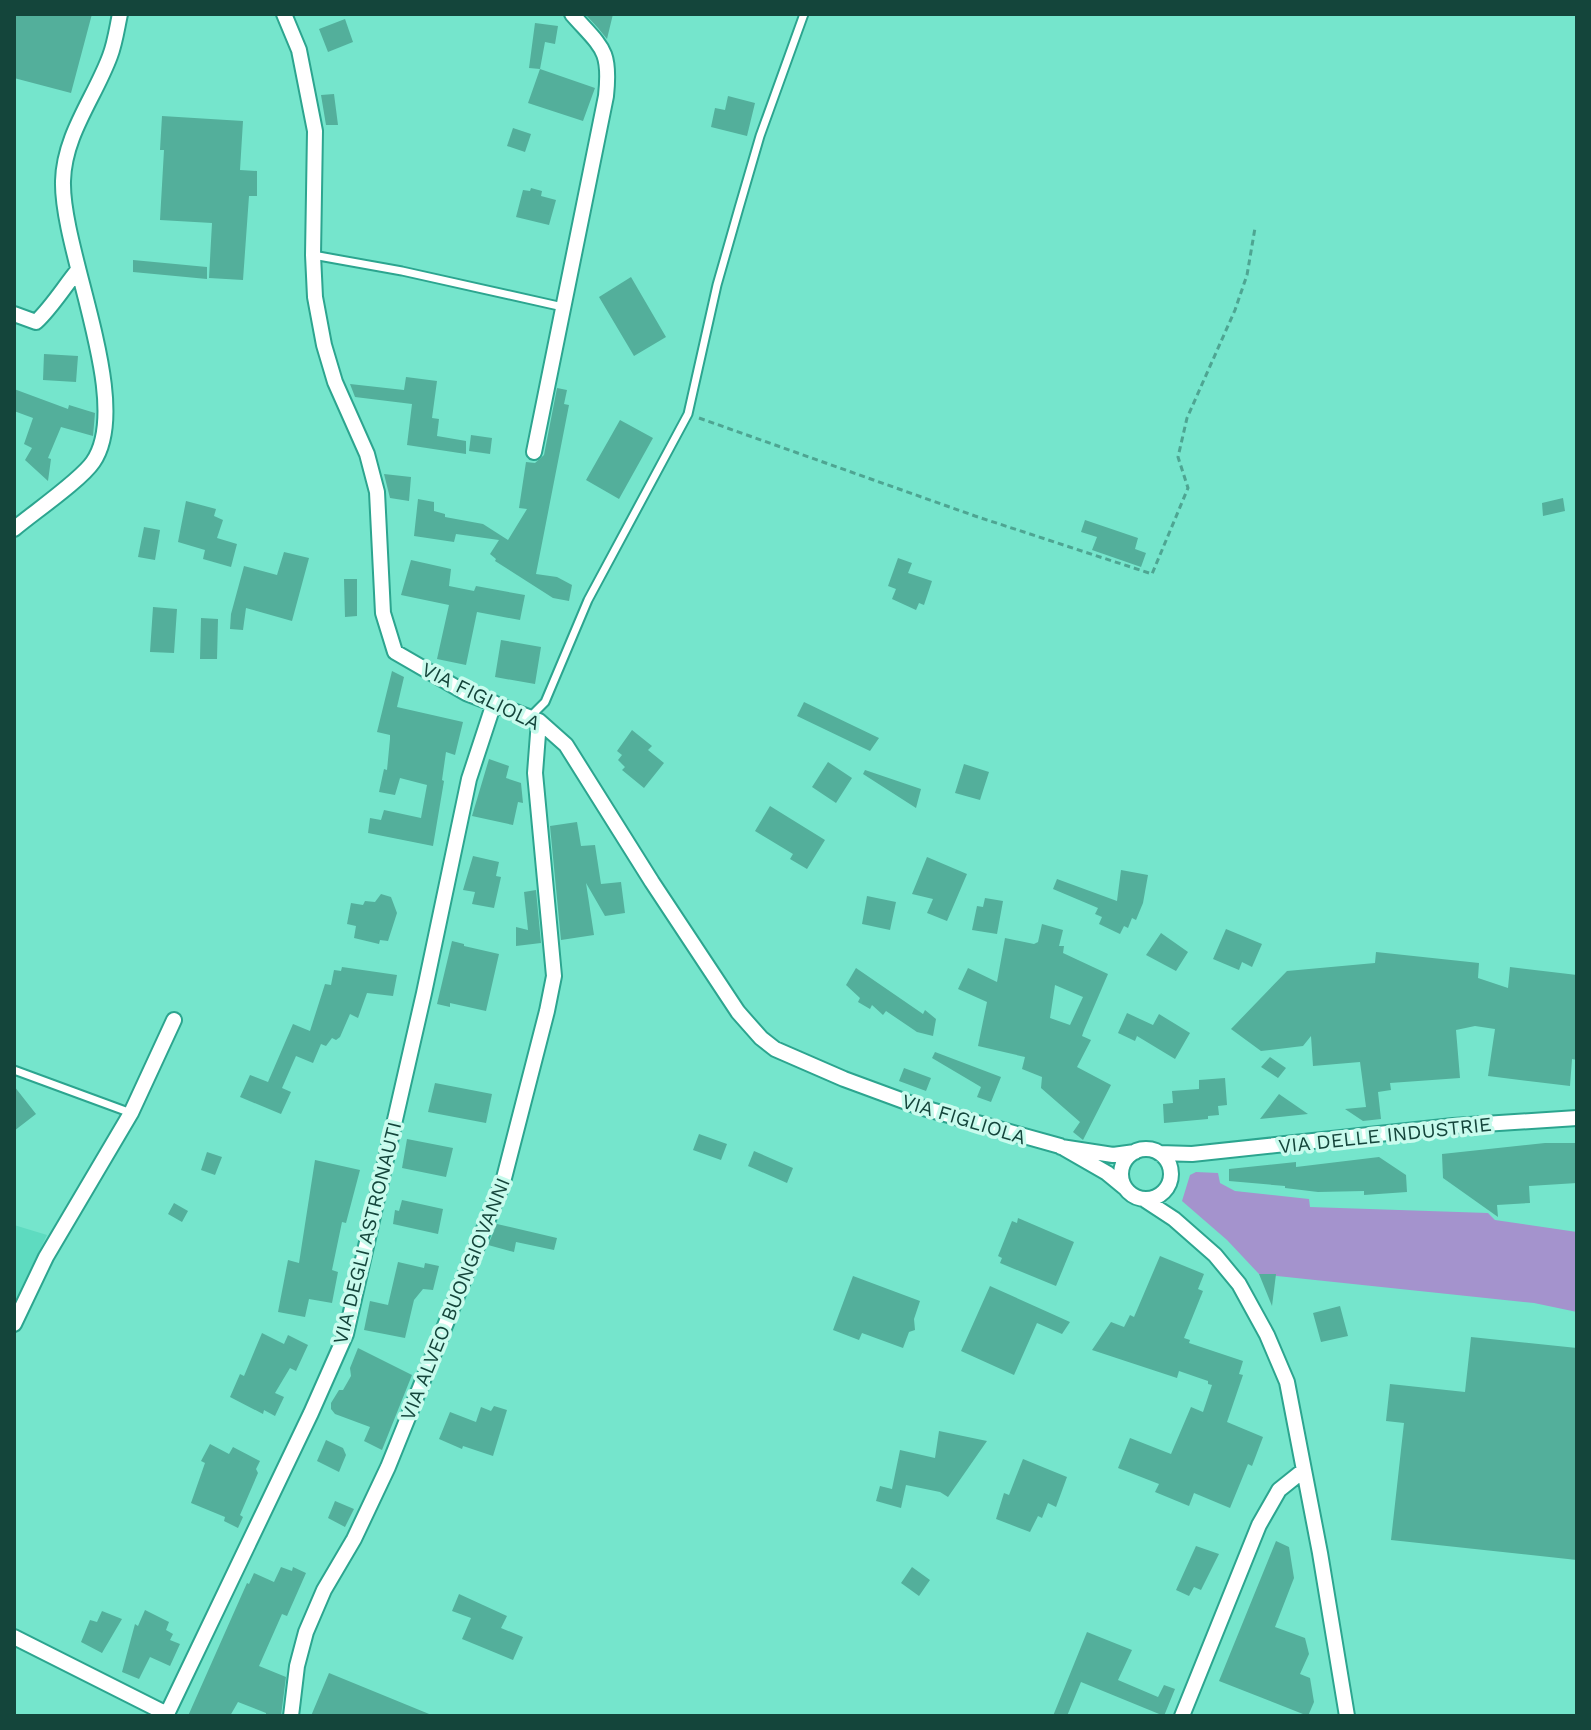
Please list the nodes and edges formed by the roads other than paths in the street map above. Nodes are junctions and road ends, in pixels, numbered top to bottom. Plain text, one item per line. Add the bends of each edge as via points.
1 (120, 14) edge
2 (284, 14) edge
3 (572, 14) edge
4 (804, 14) edge
5 (313, 255) junction
6 (78, 270) junction
7 (563, 307) junction
8 (14, 314) edge
9 (534, 452) dead end
10 (14, 529) edge
11 (494, 703) junction
12 (534, 720) junction
13 (174, 1020) dead end
14 (14, 1070) edge
15 (131, 1113) junction
16 (1577, 1118) edge
17 (1060, 1146) junction
18 (1136, 1151) junction
19 (1159, 1153) junction
20 (1192, 1154) junction
21 (1171, 1173) junction
22 (1124, 1187) junction
23 (1166, 1188) junction
24 (1145, 1200) junction
25 (1174, 1219) junction
26 (14, 1324) edge
27 (1304, 1470) junction
28 (15, 1639) edge
29 (167, 1715) edge
30 (291, 1716) edge
31 (1182, 1716) edge
32 (1347, 1716) edge

1 - 6 street via 110,54 67,152 63,182
2 - 5 street, VIA FIGLIOLA via 299,50 315,131
3 - 7 street via 609,65
4 - 12 lane via 739,208 688,414 588,600
5 - 7 lane
5 - 11 street, VIA FIGLIOLA via 324,345 377,492 383,613 395,652
6 - 8 street via 36,322
6 - 10 street via 102,381 102,439 91,465
7 - 9 street
11 - 12 street, VIA FIGLIOLA
11 - 29 street, VIA DEGLI ASTRONAUTI via 469,779 346,1334
12 - 17 street, VIA FIGLIOLA via 566,745 677,921 761,1038 790,1057 882,1094
12 - 30 street, VIA ALVEO BUONGIOVANNI via 554,976 547,1011 503,1182 388,1467 306,1632
13 - 15 street
14 - 15 lane
15 - 26 street via 46,1257
16 - 20 street, VIA DELLE INDUSTRIE
17 - 18 street, VIA DELLE INDUSTRIE via 1113,1155
17 - 22 street, VIA FIGLIOLA
18 - 19 street, VIA DELLE INDUSTRIE
18 - 22 street via 1121,1170
19 - 20 street, VIA DELLE INDUSTRIE
19 - 21 street
20 - 21 street
21 - 23 street
22 - 24 street
23 - 24 street
23 - 25 street
24 - 25 street
25 - 27 street via 1239,1284 1267,1335 1287,1382
27 - 31 street via 1279,1490 1259,1525
27 - 32 street
28 - 29 street, VIA DEGLI ASTRONAUTI

